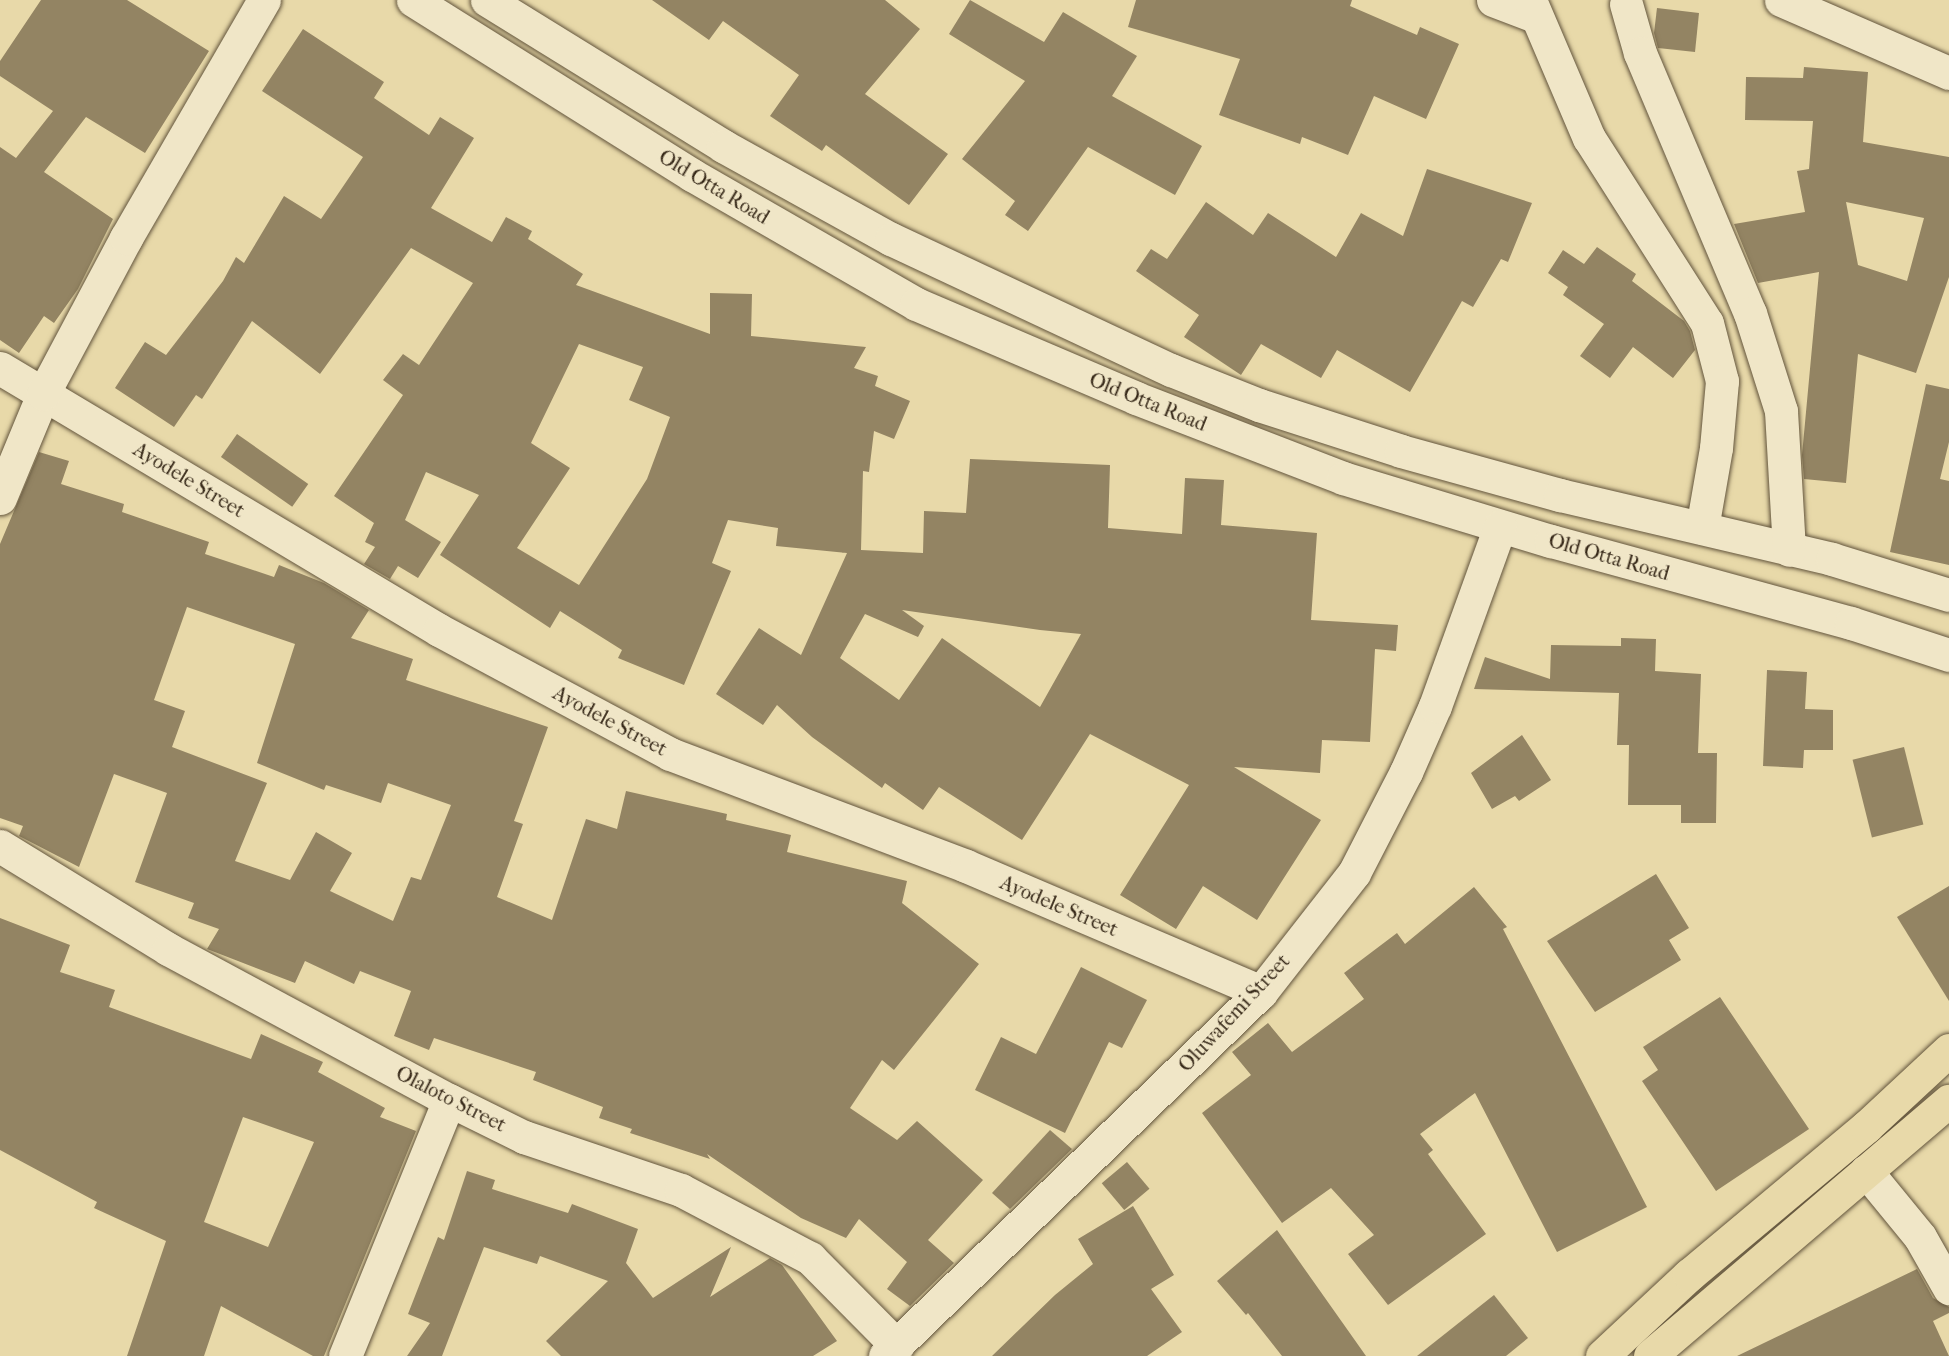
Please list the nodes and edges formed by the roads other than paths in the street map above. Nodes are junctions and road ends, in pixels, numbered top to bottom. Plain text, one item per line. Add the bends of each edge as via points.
1 (264, 0) edge
2 (413, 0) edge
3 (487, 0) edge
4 (1493, 0) edge
5 (1781, 0) edge
6 (1627, 1) edge
7 (1533, 8) edge
8 (1949, 74) edge
9 (0, 368) edge
10 (44, 394) junction
11 (1560, 495) junction
12 (0, 498) edge
13 (1500, 526) junction
14 (1713, 531) junction
15 (1551, 541) junction
16 (1776, 547) junction
17 (1949, 595) edge
18 (1949, 655) edge
19 (0, 846) edge
20 (1261, 992) junction
21 (1949, 1050) edge
22 (449, 1100) junction
23 (1949, 1101) edge
24 (1866, 1171) junction
25 (1949, 1288) edge
26 (891, 1351) edge
27 (345, 1356) edge
28 (1602, 1356) edge
29 (1650, 1356) edge

1 - 10 street via 126,238
2 - 13 street, Old Otta Road via 692,175 916,304 1233,436 1344,478
3 - 11 street, Old Otta Road via 723,146 891,239 1171,370 1259,405 1401,451
4 - 7 street
5 - 8 street
6 - 16 street via 1640,53 1750,313 1781,411
7 - 14 street via 1589,138 1707,323 1722,381
9 - 10 street, Ayodele Street
10 - 12 street
10 - 20 street, Ayodele Street via 439,630 670,754 966,866
11 - 14 street, Old Otta Road
11 - 15 street
13 - 15 street, Old Otta Road
13 - 20 street, Oluwafemi Street via 1406,772 1354,873
14 - 16 street, Old Otta Road
15 - 18 street, Old Otta Road
16 - 17 street, Old Otta Road
19 - 22 street, Olaloto Street via 168,949
20 - 26 street, Oluwafemi Street
21 - 28 main road via 1866,1127 1689,1275
22 - 26 street, Olaloto Street via 524,1137 681,1190 810,1258
22 - 27 street
23 - 24 main road
24 - 25 street via 1920,1238
24 - 29 main road

